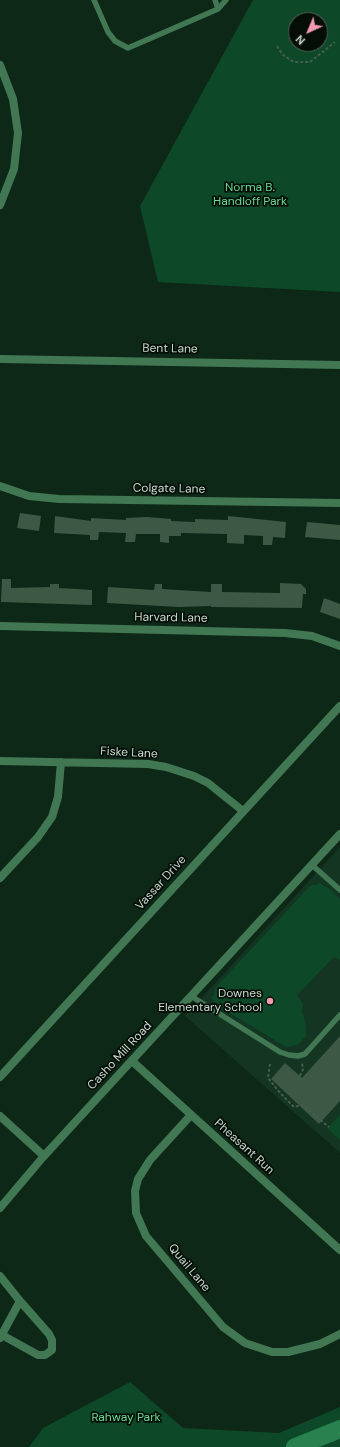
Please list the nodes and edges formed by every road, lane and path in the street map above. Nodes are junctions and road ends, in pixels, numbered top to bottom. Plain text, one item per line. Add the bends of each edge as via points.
1 (94, 0) edge
2 (215, 0) edge
3 (226, 0) edge
4 (218, 9) junction
5 (335, 42) dead end
6 (276, 46) dead end
7 (0, 66) edge
8 (0, 205) edge
9 (0, 358) edge
10 (340, 365) edge
11 (0, 486) edge
12 (340, 503) edge
13 (0, 626) edge
14 (340, 646) edge
15 (340, 706) edge
16 (0, 761) edge
17 (61, 762) junction
18 (243, 811) junction
19 (340, 834) edge
20 (312, 864) junction
21 (0, 878) edge
22 (340, 890) edge
23 (191, 996) junction
24 (340, 1015) edge
25 (132, 1061) junction
26 (302, 1063) dead end
27 (270, 1064) dead end
28 (300, 1076) dead end
29 (0, 1077) edge
30 (191, 1115) junction
31 (0, 1116) edge
32 (329, 1127) dead end
33 (44, 1156) junction
34 (0, 1208) edge
35 (340, 1250) edge
36 (0, 1276) edge
37 (20, 1300) junction
38 (340, 1334) edge
39 (1, 1337) edge

1 - 4 lane via 115,42 128,48
2 - 4 lane
3 - 4 lane
5 - 6 path via 310,62 294,62
7 - 8 street via 13,99 18,133 14,169
9 - 10 street, Bent Lane
11 - 12 street, Colgate Lane via 29,496 59,499
13 - 14 street, Harvard Lane via 280,632 312,636
15 - 18 street, Vassar Drive
16 - 17 street, Fiske Lane
17 - 18 street, Fiske Lane via 148,764 166,767 208,783
17 - 21 street via 58,797 52,817
18 - 29 street, Vassar Drive
19 - 20 street, Casho Mill Road
20 - 22 lane
20 - 23 street, Casho Mill Road
23 - 24 lane via 280,1052 289,1055 304,1054
23 - 25 street, Casho Mill Road
25 - 30 street, Pheasant Run
25 - 33 street, Casho Mill Road
26 - 28 path
27 - 32 path via 268,1078 280,1093 294,1107 302,1105
30 - 35 street, Pheasant Run
30 - 38 street, Quail Lane via 150,1160 138,1179 135,1191 136,1213 146,1236 223,1327 245,1343 272,1352 288,1352 320,1344
31 - 33 street
33 - 34 street, Casho Mill Road
36 - 37 street
37 - 39 street
37 - 39 street via 49,1334 52,1350 45,1356 38,1355

